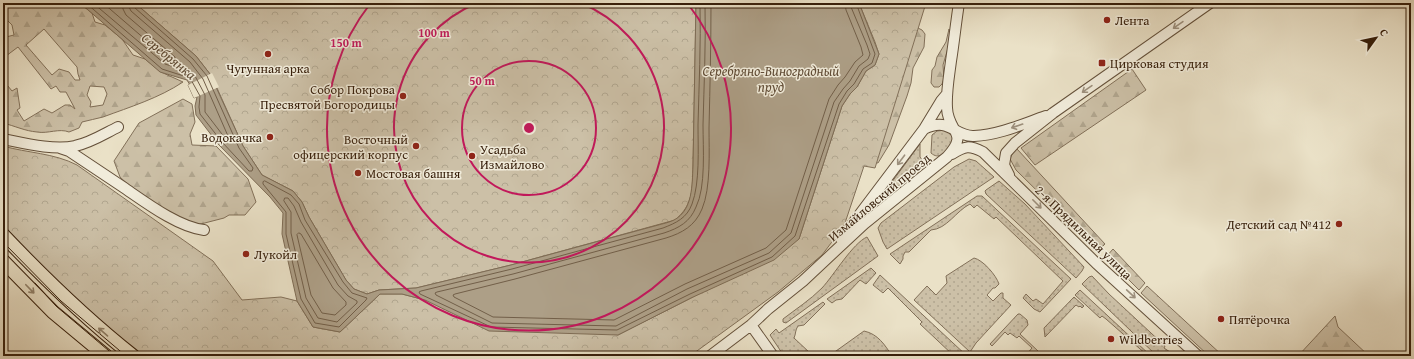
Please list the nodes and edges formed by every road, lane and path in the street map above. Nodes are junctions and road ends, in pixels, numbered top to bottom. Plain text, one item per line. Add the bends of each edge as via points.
1 (959, 3) edge
2 (1210, 3) edge
3 (946, 95) junction
4 (1053, 113) junction
5 (118, 127) dead end
6 (954, 128) junction
7 (924, 129) junction
8 (3, 139) edge
9 (60, 148) junction
10 (947, 157) junction
11 (1009, 177) junction
12 (204, 230) dead end
13 (3, 235) edge
14 (3, 261) edge
15 (803, 281) junction
16 (751, 325) junction
17 (106, 356) edge
18 (133, 356) edge
19 (710, 356) edge
20 (773, 356) edge
21 (1198, 356) edge

1 - 3 street
2 -> 4 street
3 - 6 street via 947,112
3 - 7 street, Измайловский проезд
4 -> 6 street via 988,135 972,136
4 - 11 street via 1006,153 1004,165
5 - 9 street via 75,146
6 - 7 street via 941,124
6 - 10 street, Измайловский проезд via 958,143
7 -> 15 street, Измайловский проезд via 842,238
8 - 9 street
9 - 12 street via 69,151 183,224
10 - 11 street, 2-я Прядильная улица via 966,147 972,147 983,152
10 - 15 street, Измайловский проезд via 864,224
11 -> 21 street, 2-я Прядильная улица via 1096,263
18 -> 13 main road via 103,333
14 -> 17 main road via 53,312
15 - 16 street, Измайловский проезд
16 - 19 street, Измайловский проезд
16 - 20 street

